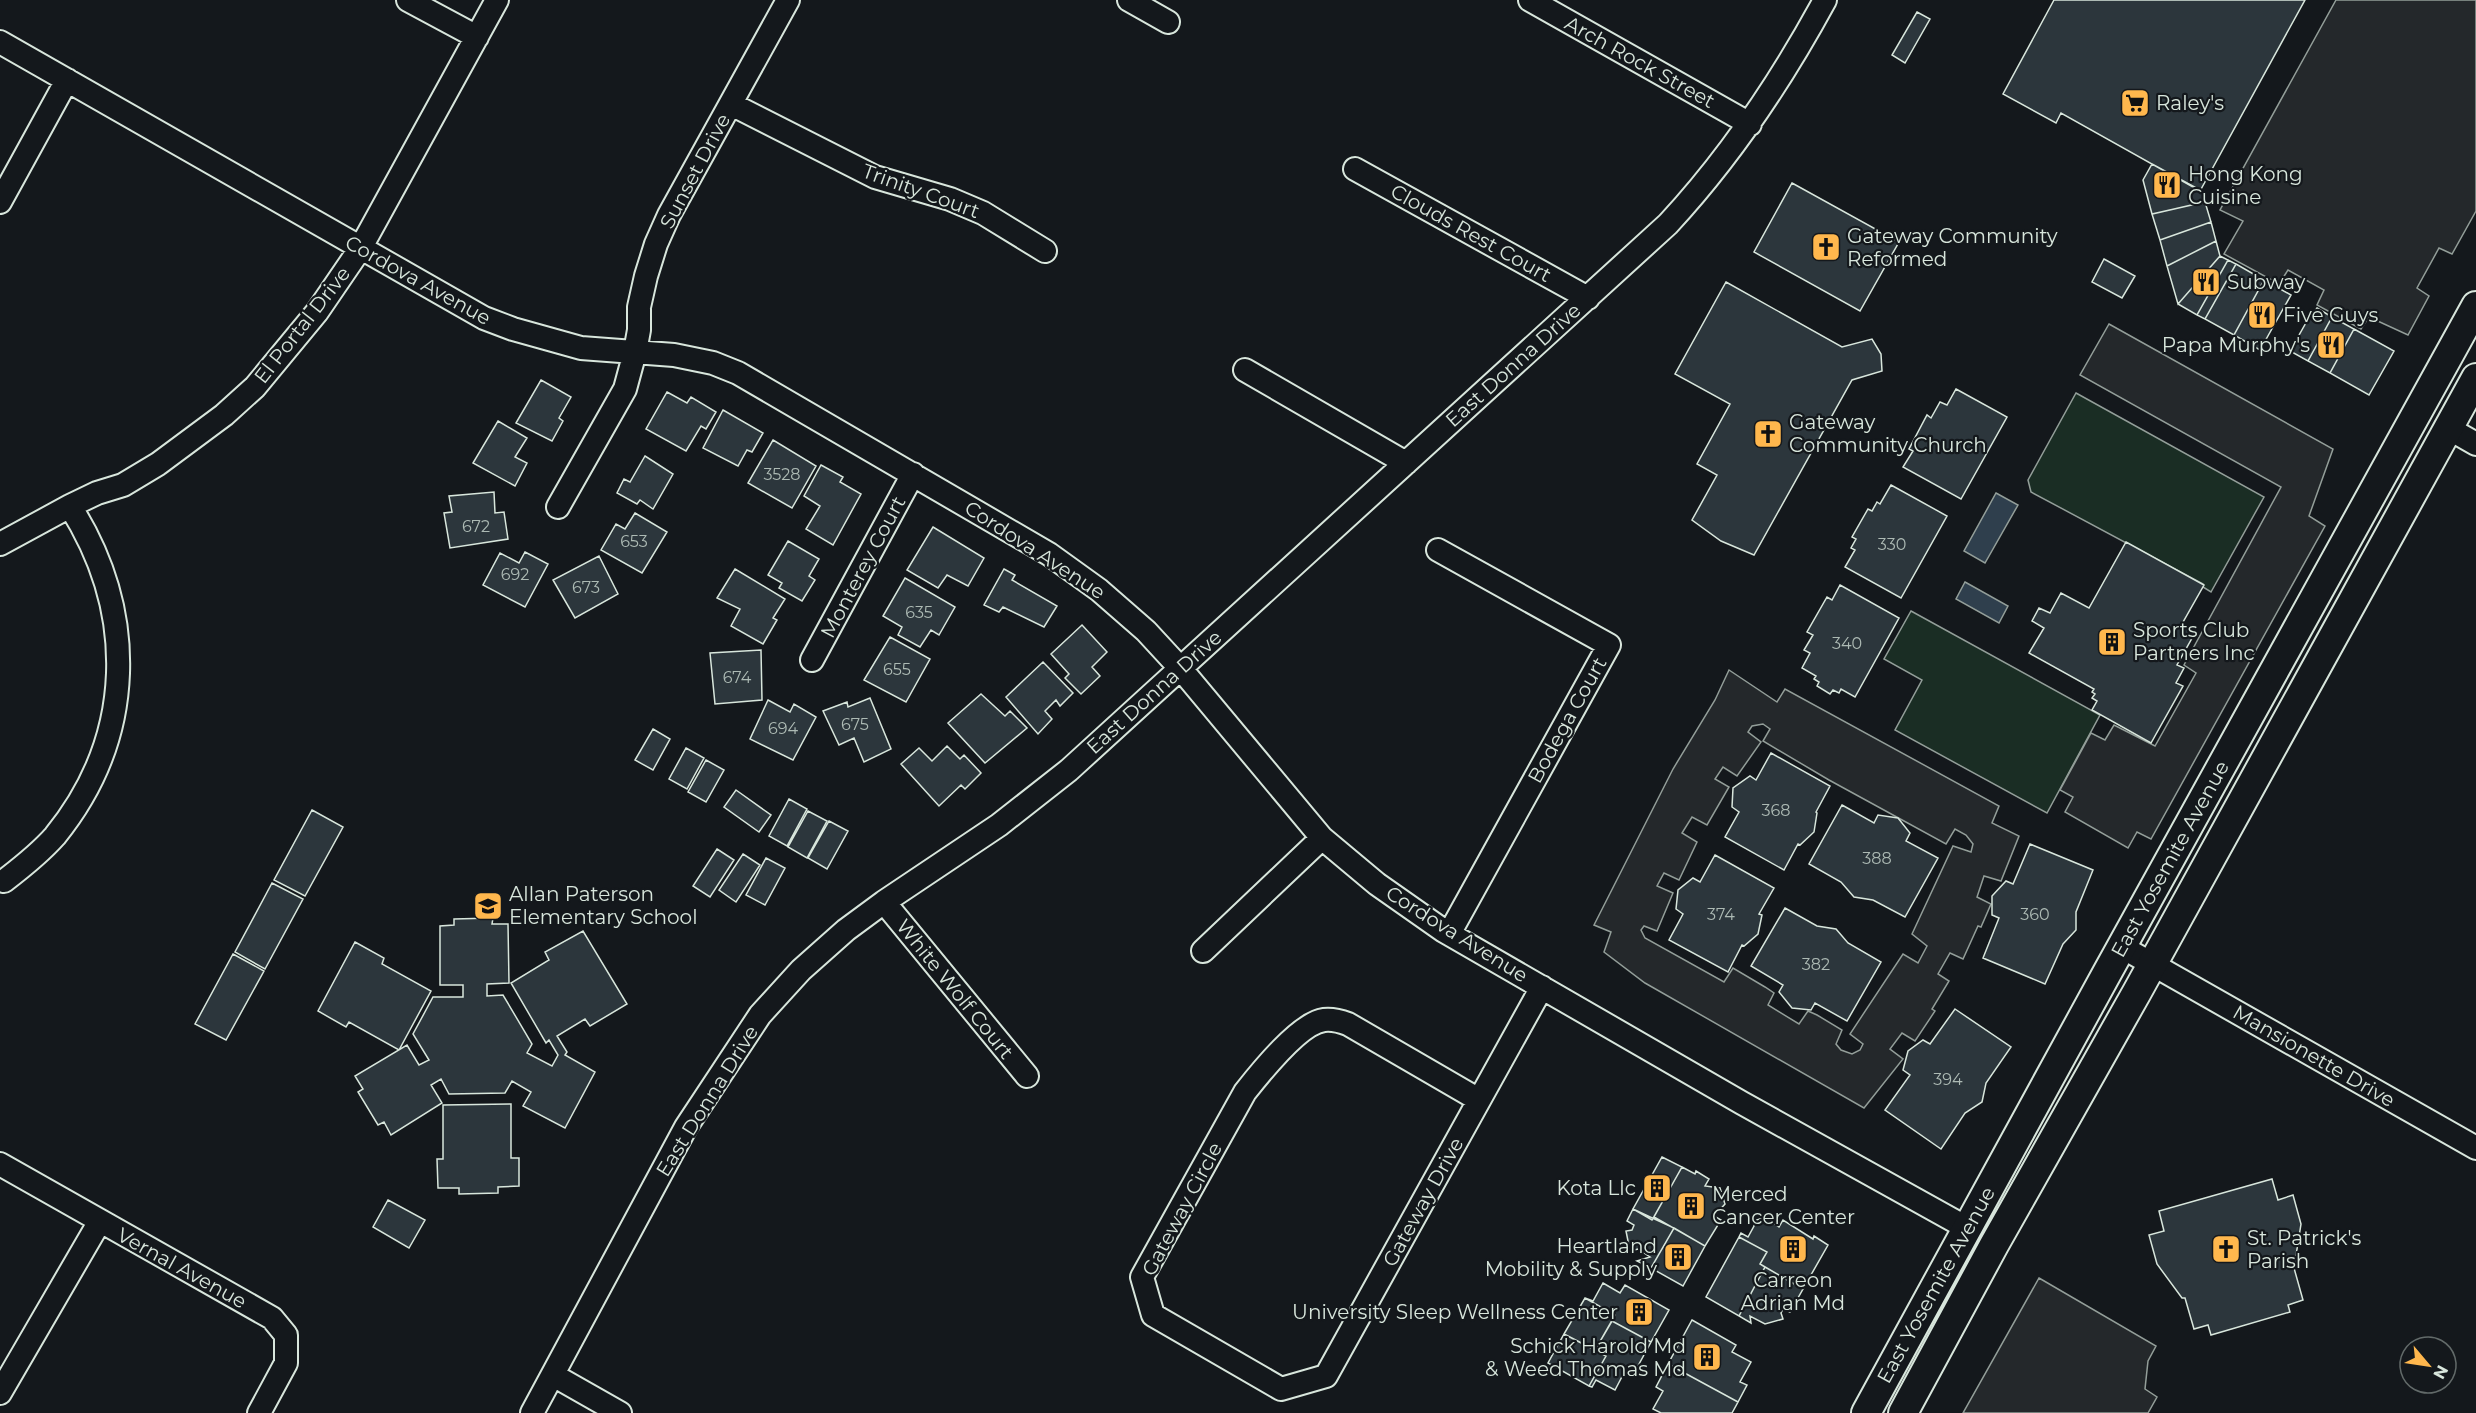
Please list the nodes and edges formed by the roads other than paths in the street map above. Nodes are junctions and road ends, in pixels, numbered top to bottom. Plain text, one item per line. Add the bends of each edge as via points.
1 (408, 0) edge
2 (497, 0) edge
3 (788, 0) edge
4 (1129, 0) edge
5 (1530, 0) edge
6 (1825, 0) edge
7 (1168, 22) dead end
8 (477, 37) junction
9 (0, 42) edge
10 (67, 80) junction
11 (730, 104) junction
12 (1750, 124) junction
13 (1355, 169) dead end
14 (0, 202) edge
15 (360, 249) junction
16 (1045, 251) dead end
17 (1588, 298) junction
18 (2476, 306) edge
19 (2476, 342) edge
20 (635, 352) junction
21 (1245, 370) dead end
22 (2476, 378) edge
23 (2448, 428) junction
24 (2476, 444) edge
25 (1406, 463) junction
26 (913, 474) junction
27 (70, 506) junction
28 (558, 507) dead end
29 (2393, 527) junction
30 (0, 544) edge
31 (1438, 550) dead end
32 (812, 660) dead end
33 (1181, 669) junction
34 (1322, 837) junction
35 (4, 881) dead end
36 (884, 902) junction
37 (1449, 934) junction
38 (2122, 946) junction
39 (1203, 951) dead end
40 (2152, 964) junction
41 (1542, 987) junction
42 (1027, 1076) dead end
43 (1479, 1100) junction
44 (2476, 1148) edge
45 (0, 1164) edge
46 (100, 1221) junction
47 (1967, 1228) junction
48 (553, 1375) junction
49 (1281, 1389) joint
50 (0, 1393) edge
51 (1910, 1402) edge
52 (259, 1413) edge
53 (532, 1413) edge
54 (620, 1413) edge
55 (1866, 1413) edge

1 - 8 street
2 - 8 street, El Portal Drive
3 - 11 street, Sunset Drive
4 - 7 street
5 - 12 street, Arch Rock Street
6 - 12 street, East Donna Drive
8 - 15 street, El Portal Drive
9 - 10 street, Cordova Avenue
10 - 14 street
10 - 15 street, Cordova Avenue
11 - 16 street, Trinity Court via 875,177 983,213
11 - 20 street, Sunset Drive via 656,244 639,307
12 - 17 street, East Donna Drive via 1699,191
13 - 17 street, Clouds Rest Court
15 - 20 street, Cordova Avenue via 456,304 513,330 581,348
15 - 27 street, El Portal Drive via 285,353 224,415 123,485
17 - 25 street, East Donna Drive
18 - 38 main road, East Yosemite Avenue
19 - 29 main road via 2396,487
20 - 26 street, Cordova Avenue via 674,355 738,373
20 - 28 street, Sunset Drive via 625,389
21 - 25 street
22 - 23 main road, East Yosemite Avenue
23 - 24 street
23 - 29 main road, East Yosemite Avenue
25 - 33 street, East Donna Drive
26 - 32 street, Monterey Court
26 - 33 street, Cordova Avenue via 1049,554 1099,590 1146,631
27 - 30 street, El Portal Drive
27 - 35 street via 93,546 111,596 118,650 116,704 102,755 77,804 54,837
29 - 40 main road, East Yosemite Avenue
31 - 37 street, Bodega Court via 1609,645
33 - 34 street, Cordova Avenue
33 - 36 street, East Donna Drive via 1034,798
34 - 37 street, Cordova Avenue via 1377,884
34 - 39 street
36 - 42 street, White Wolf Court
36 - 48 street, East Donna Drive via 801,970 744,1036 686,1126
37 - 41 street, Cordova Avenue
38 - 40 street, Mansionette Drive
38 - 47 main road, East Yosemite Avenue
40 - 44 street, Mansionette Drive
40 - 51 main road, East Yosemite Avenue
41 - 43 street, Gateway Drive
41 - 47 street, Cordova Avenue
43 - 49 street, Gateway Drive via 1326,1376
43 - 49 street, Gateway Circle via 1348,1024 1325,1020 1312,1024 1265,1065 1245,1092 1142,1276 1153,1315
45 - 46 street, Vernal Avenue
46 - 50 street
46 - 52 street, Vernal Avenue via 273,1318 286,1335 286,1363
47 - 51 main road via 1969,1252 1913,1362
47 - 55 main road, East Yosemite Avenue
48 - 53 street, East Donna Drive
48 - 54 street

